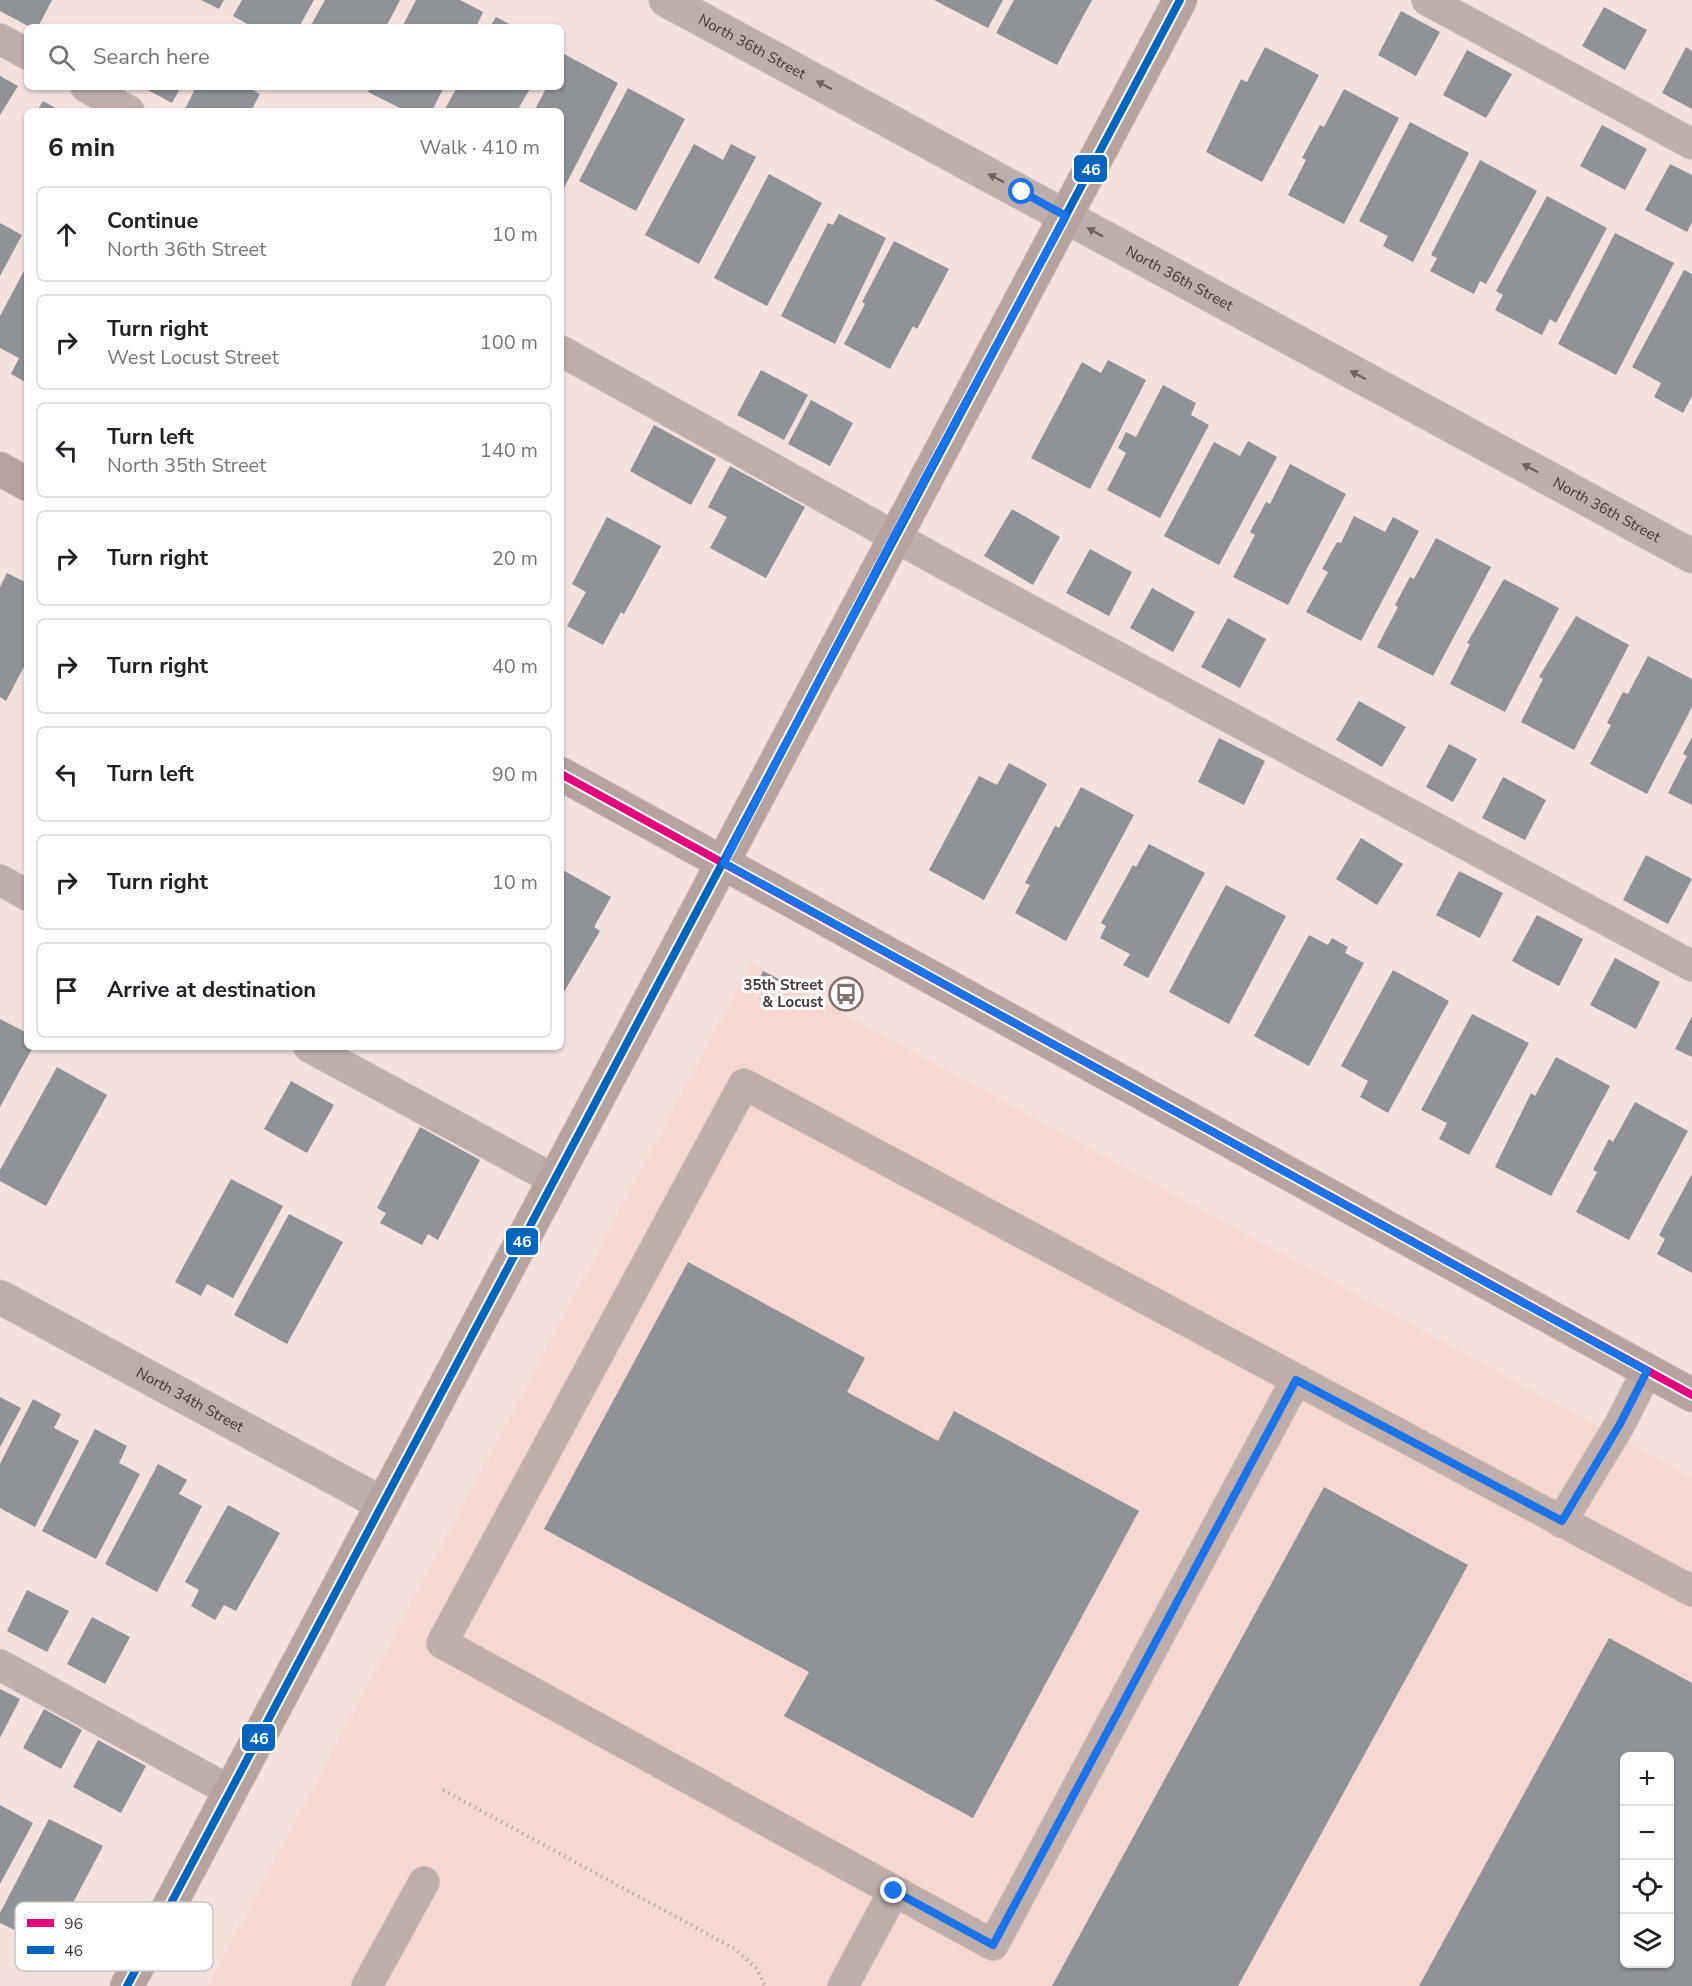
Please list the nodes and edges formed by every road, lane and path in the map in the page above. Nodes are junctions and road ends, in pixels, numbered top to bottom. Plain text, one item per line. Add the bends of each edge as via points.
1 (666, 0) edge
2 (1180, 0) edge
3 (1427, 0) edge
4 (0, 39) edge
5 (24, 52) edge
6 (91, 90) edge
7 (124, 108) edge
8 (1692, 144) edge
9 (1066, 216) junction
10 (564, 353) edge
11 (0, 469) edge
12 (24, 481) edge
13 (894, 536) junction
14 (1692, 555) edge
15 (564, 776) edge
16 (724, 863) junction
17 (0, 880) edge
18 (24, 893) edge
19 (1692, 966) edge
20 (315, 1050) edge
21 (555, 1180) junction
22 (0, 1297) edge
23 (1647, 1371) junction
24 (1296, 1380) junction
25 (1692, 1395) edge
26 (381, 1503) junction
27 (1562, 1521) junction
28 (1692, 1591) edge
29 (0, 1665) edge
30 (443, 1790) dead end
31 (230, 1791) junction
32 (424, 1882) dead end
33 (894, 1891) junction
34 (171, 1902) edge
35 (135, 1971) edge
36 (127, 1986) edge
37 (367, 1986) edge
38 (765, 1986) edge
39 (843, 1986) edge

9 -> 1 street, North 36th Street
2 - 9 street
3 - 8 lane
4 - 5 lane
6 - 7 lane
9 - 13 street
14 -> 9 street, North 36th Street
10 - 13 lane
11 - 12 street
13 - 16 street
13 - 19 lane
15 - 16 street
16 - 21 street
16 - 23 street
17 - 18 lane
20 - 21 lane
21 - 26 street
22 - 26 street, North 34th Street
23 - 25 street
23 - 27 lane
24 - 27 lane
24 - 33 lane via 993,1945
24 - 33 lane via 744,1084 442,1643
26 - 31 street
27 - 28 lane
29 - 31 lane
30 - 38 path via 735,1949 757,1969
31 - 34 street
32 - 37 lane
33 - 39 lane
35 - 36 street

